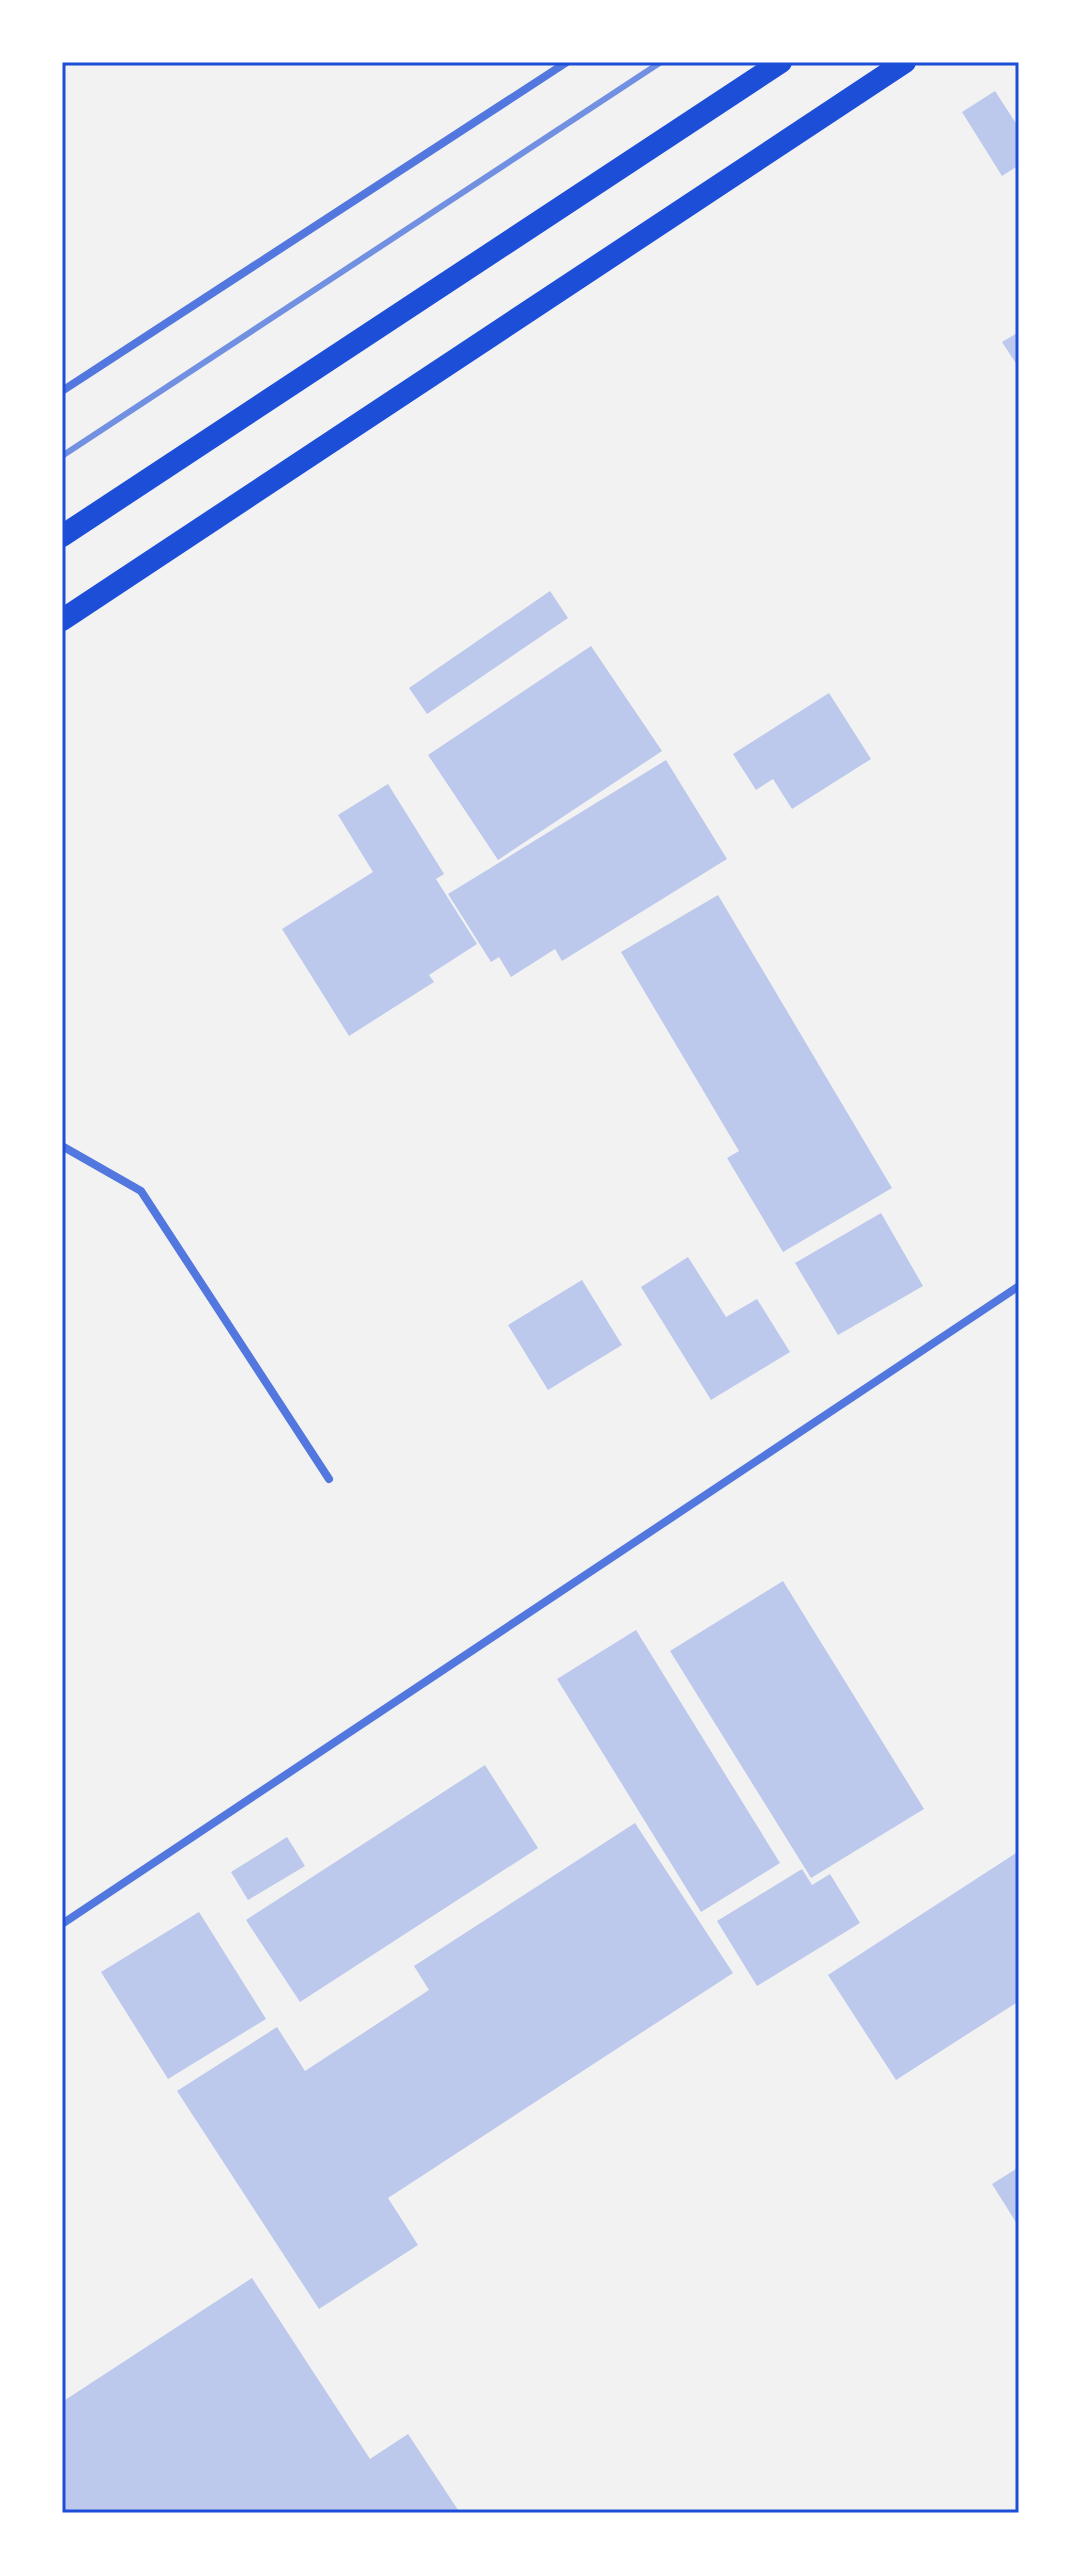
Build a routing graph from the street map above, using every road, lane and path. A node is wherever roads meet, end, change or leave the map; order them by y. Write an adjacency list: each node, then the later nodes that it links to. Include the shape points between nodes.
1 (567, 62): 4 (street)
2 (781, 62): 5 (highway)
3 (905, 62): 6 (highway)
4 (62, 391)
5 (62, 536)
6 (62, 620)
7 (62, 1146): 9 (street, via 141,1191)
8 (1019, 1286): 10 (street)
9 (329, 1479)
10 (62, 1924)

